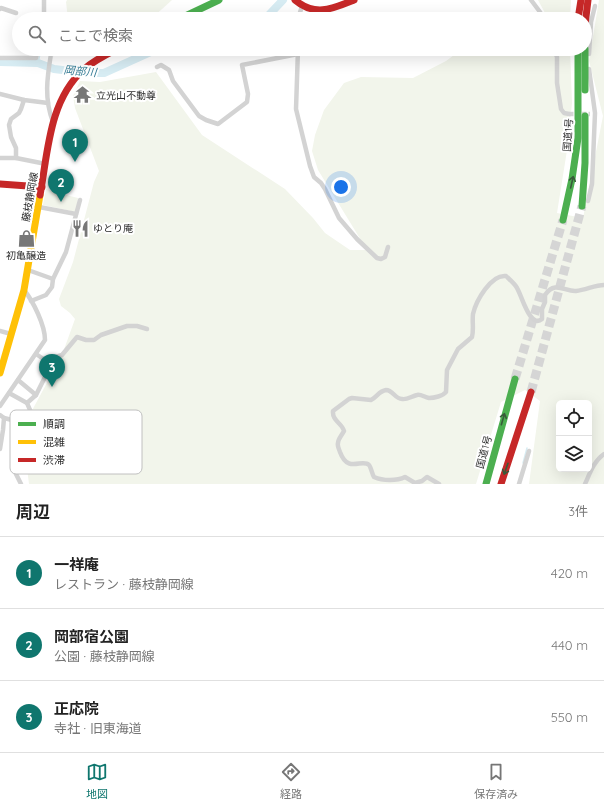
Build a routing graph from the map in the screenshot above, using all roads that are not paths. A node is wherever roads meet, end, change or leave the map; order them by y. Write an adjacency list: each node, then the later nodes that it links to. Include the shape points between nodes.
1 (44, 0): 12 (street)
2 (219, 0): 13 (main road)
3 (295, 0): 8 (main road)
4 (354, 0): 8 (main road, via 322,11)
5 (531, 0): 15 (street)
6 (581, 0): 16 (main road)
7 (588, 0): 17 (main road)
8 (302, 6): 14 (street)
9 (595, 6): 18 (street)
10 (0, 10): 11 (street, via 1,8)
11 (13, 12)
12 (44, 12)
13 (194, 12)
14 (300, 12)
15 (540, 12)
16 (579, 12)
17 (587, 12)
18 (592, 18)
19 (36, 56): 28 (street)
20 (50, 56): 32 (street, via 46,89)
21 (104, 56): 34 (main road, 藤枝静岡線, via 76,77 63,96)
22 (281, 56): 29 (street, via 242,65 248,94 247,102 218,124 199,116 173,81 169,70 161,65)
23 (298, 56): 45 (street, via 296,109 314,177 325,189 339,218 376,258 384,257)
24 (557, 56): 33 (street, via 561,109)
25 (578, 56): 44 (main road, 国道1号, one-way to 25, via 573,178 578,139)
26 (585, 56): 41 (main road, 国道1号)
27 (590, 56): 41 (street, via 592,184)
28 (0, 58)
29 (157, 66)
30 (0, 94): 31 (street)
31 (24, 100): 32 (street); 36 (street, via 19,113 11,119 9,125 16,148)
32 (48, 103): 34 (street)
33 (569, 114)
34 (53, 122): 37 (main road, 藤枝静岡線)
35 (0, 158): 36 (street)
36 (16, 158): 37 (street)
37 (46, 164): 39 (main road, 藤枝静岡線)
38 (0, 184): 39 (main road)
39 (42, 187): 42 (main road, 藤枝静岡線)
40 (80, 200): 43 (street)
41 (585, 203)
42 (39, 207): 43 (street); 46 (main road, 藤枝静岡線)
43 (76, 214): 47 (street, via 66,252)
44 (563, 220)
45 (388, 247)
46 (28, 270): 47 (street); 49 (main road, 藤枝静岡線)
47 (53, 279): 50 (street, via 49,293)
48 (604, 285): 71 (street, via 575,291 563,287 551,289 545,295 542,319 538,322 531,317 517,288 506,276 499,276 486,286 474,310 473,333 458,349 448,370 444,395 429,398 417,395 404,400 387,390 371,400 350,399 332,412 333,418 344,431 337,445 346,462 369,465 374,477 378,479 399,480 406,477 415,483 427,477)
49 (24, 290): 50 (street); 53 (main road, 藤枝静岡線)
50 (31, 301): 54 (street, via 45,333 44,343)
51 (146, 329): 55 (street, via 127,326 94,340 77,337 62,355)
52 (0, 331): 53 (street)
53 (11, 334): 56 (main road, 藤枝静岡線)
54 (36, 354): 55 (street); 58 (street)
55 (48, 362): 61 (street, via 46,375)
56 (0, 373)
57 (515, 379): 72 (main road, 国道1号, one-way to 57)
58 (18, 380): 60 (street); 61 (street)
59 (531, 392): 73 (main road, one-way to 73)
60 (9, 393): 62 (street); 63 (street)
61 (36, 396): 62 (street)
62 (28, 403): 64 (street)
63 (0, 406)
64 (30, 410)
65 (2, 416): 66 (street)
66 (0, 449)
67 (529, 451): 74 (street)
68 (604, 454): 75 (street, via 591,469)
69 (16, 474): 70 (street)
70 (21, 484)
71 (439, 484)
72 (486, 484)
73 (501, 484)
74 (518, 484)
75 (585, 484)

